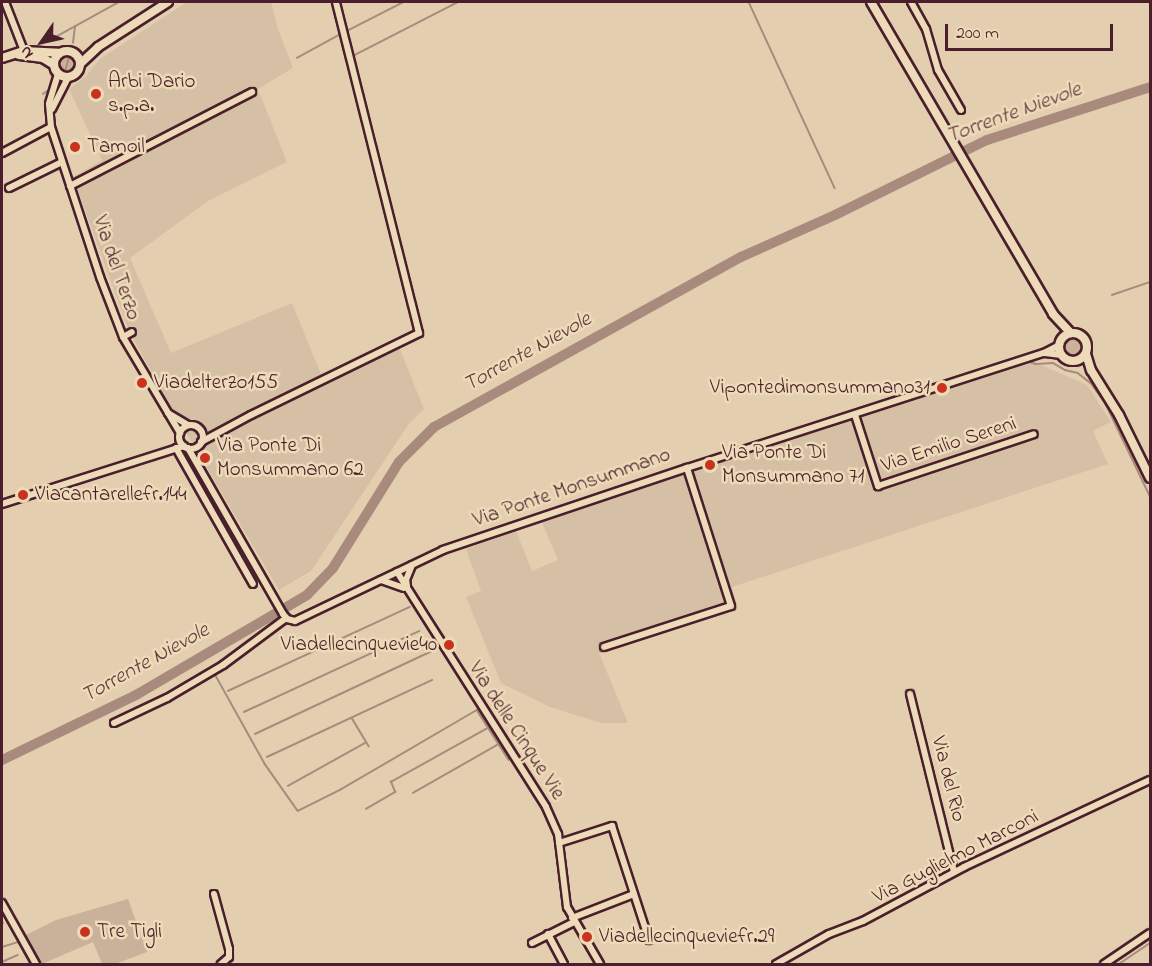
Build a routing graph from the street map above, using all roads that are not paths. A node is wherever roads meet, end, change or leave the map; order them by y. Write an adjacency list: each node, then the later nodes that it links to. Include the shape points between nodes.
1 (5, 2): 7 (street)
2 (168, 2): 6 (main road)
3 (336, 2): 37 (street, via 419,333)
4 (871, 2): 23 (main road)
5 (911, 2): 16 (street, via 926,30 938,70)
6 (98, 47): 9 (main road); 11 (main road)
7 (24, 51): 8 (main road); 10 (main road)
8 (59, 53): 9 (main road); 12 (main road)
9 (76, 54): 11 (main road)
10 (4, 57): 12 (main road, via 30,56)
11 (81, 63): 14 (main road, via 76,75)
12 (54, 65): 13 (main road)
13 (58, 74): 14 (main road); 17 (street, via 49,104)
14 (68, 78): 17 (street, via 53,104)
15 (252, 92): 21 (street)
16 (961, 110)
17 (50, 118): 18 (street, Via del Terzo)
18 (51, 127): 19 (street); 20 (street, Via del Terzo)
19 (2, 153)
20 (62, 162): 21 (street, Via del Terzo); 22 (street)
21 (70, 186): 26 (street, Via del Terzo)
22 (9, 188)
23 (1053, 314): 25 (main road); 27 (main road)
24 (132, 332): 26 (street)
25 (1071, 333): 27 (main road); 29 (main road, via 1084,338)
26 (123, 337): 33 (street, Via del Terzo)
27 (1060, 343): 28 (street, Via Ponte Monsummano); 30 (main road)
28 (1044, 353): 30 (street); 34 (street, Via Ponte Monsummano)
29 (1086, 354): 31 (main road); 32 (main road)
30 (1061, 355): 31 (main road)
31 (1077, 361): 32 (main road)
32 (1091, 370): 46 (main road)
33 (165, 412): 35 (street); 39 (street, Via del Terzo)
34 (855, 415): 38 (street, Via Emilio Sereni, via 878,486); 43 (street, Via Ponte Monsummano)
35 (188, 425): 36 (street); 39 (street)
36 (200, 429): 37 (street); 40 (street)
37 (220, 431): 40 (street)
38 (1034, 434)
39 (180, 436): 41 (street, Via del Terzo); 42 (street)
40 (199, 444): 41 (street); 44 (street)
41 (182, 447): 42 (street); 44 (street); 45 (street)
42 (166, 450): 47 (street)
43 (687, 468): 48 (street, Via Ponte Monsummano, via 443,550); 54 (street, via 731,606)
44 (200, 471): 45 (street); 53 (street)
45 (193, 477): 51 (street)
46 (1150, 478)
47 (2, 504)
48 (413, 564): 49 (street, Via Ponte Monsummano); 52 (street, via 406,580)
49 (397, 572): 50 (street, Via Ponte Monsummano); 52 (street, Via delle Cinque Vie)
50 (381, 580): 52 (street); 53 (street, Via Ponte Monsummano, via 306,618 295,621)
51 (253, 584)
52 (407, 590): 58 (street, Via delle Cinque Vie, via 537,791 553,821)
53 (285, 616): 56 (street, via 223,665)
54 (604, 647)
55 (909, 694): 59 (street, Via del Rio)
56 (114, 723)
57 (1150, 780): 59 (street, Via Guglielmo Marconi)
58 (559, 843): 61 (street, via 612,826); 63 (street, Via delle Cinque Vie, via 565,897)
59 (954, 872): 72 (street, Via Guglielmo Marconi)
60 (214, 894): 69 (street, via 229,949 229,957)
61 (634, 894): 63 (street); 66 (street)
62 (2, 903): 68 (street)
63 (573, 920): 65 (street); 71 (street, Via delle Cinque Vie)
64 (1150, 933): 73 (street)
65 (548, 934): 67 (street); 70 (street)
66 (649, 940)
67 (532, 943)
68 (36, 964)
69 (221, 964)
70 (564, 964)
71 (600, 964)
72 (776, 964)
73 (1104, 964)

